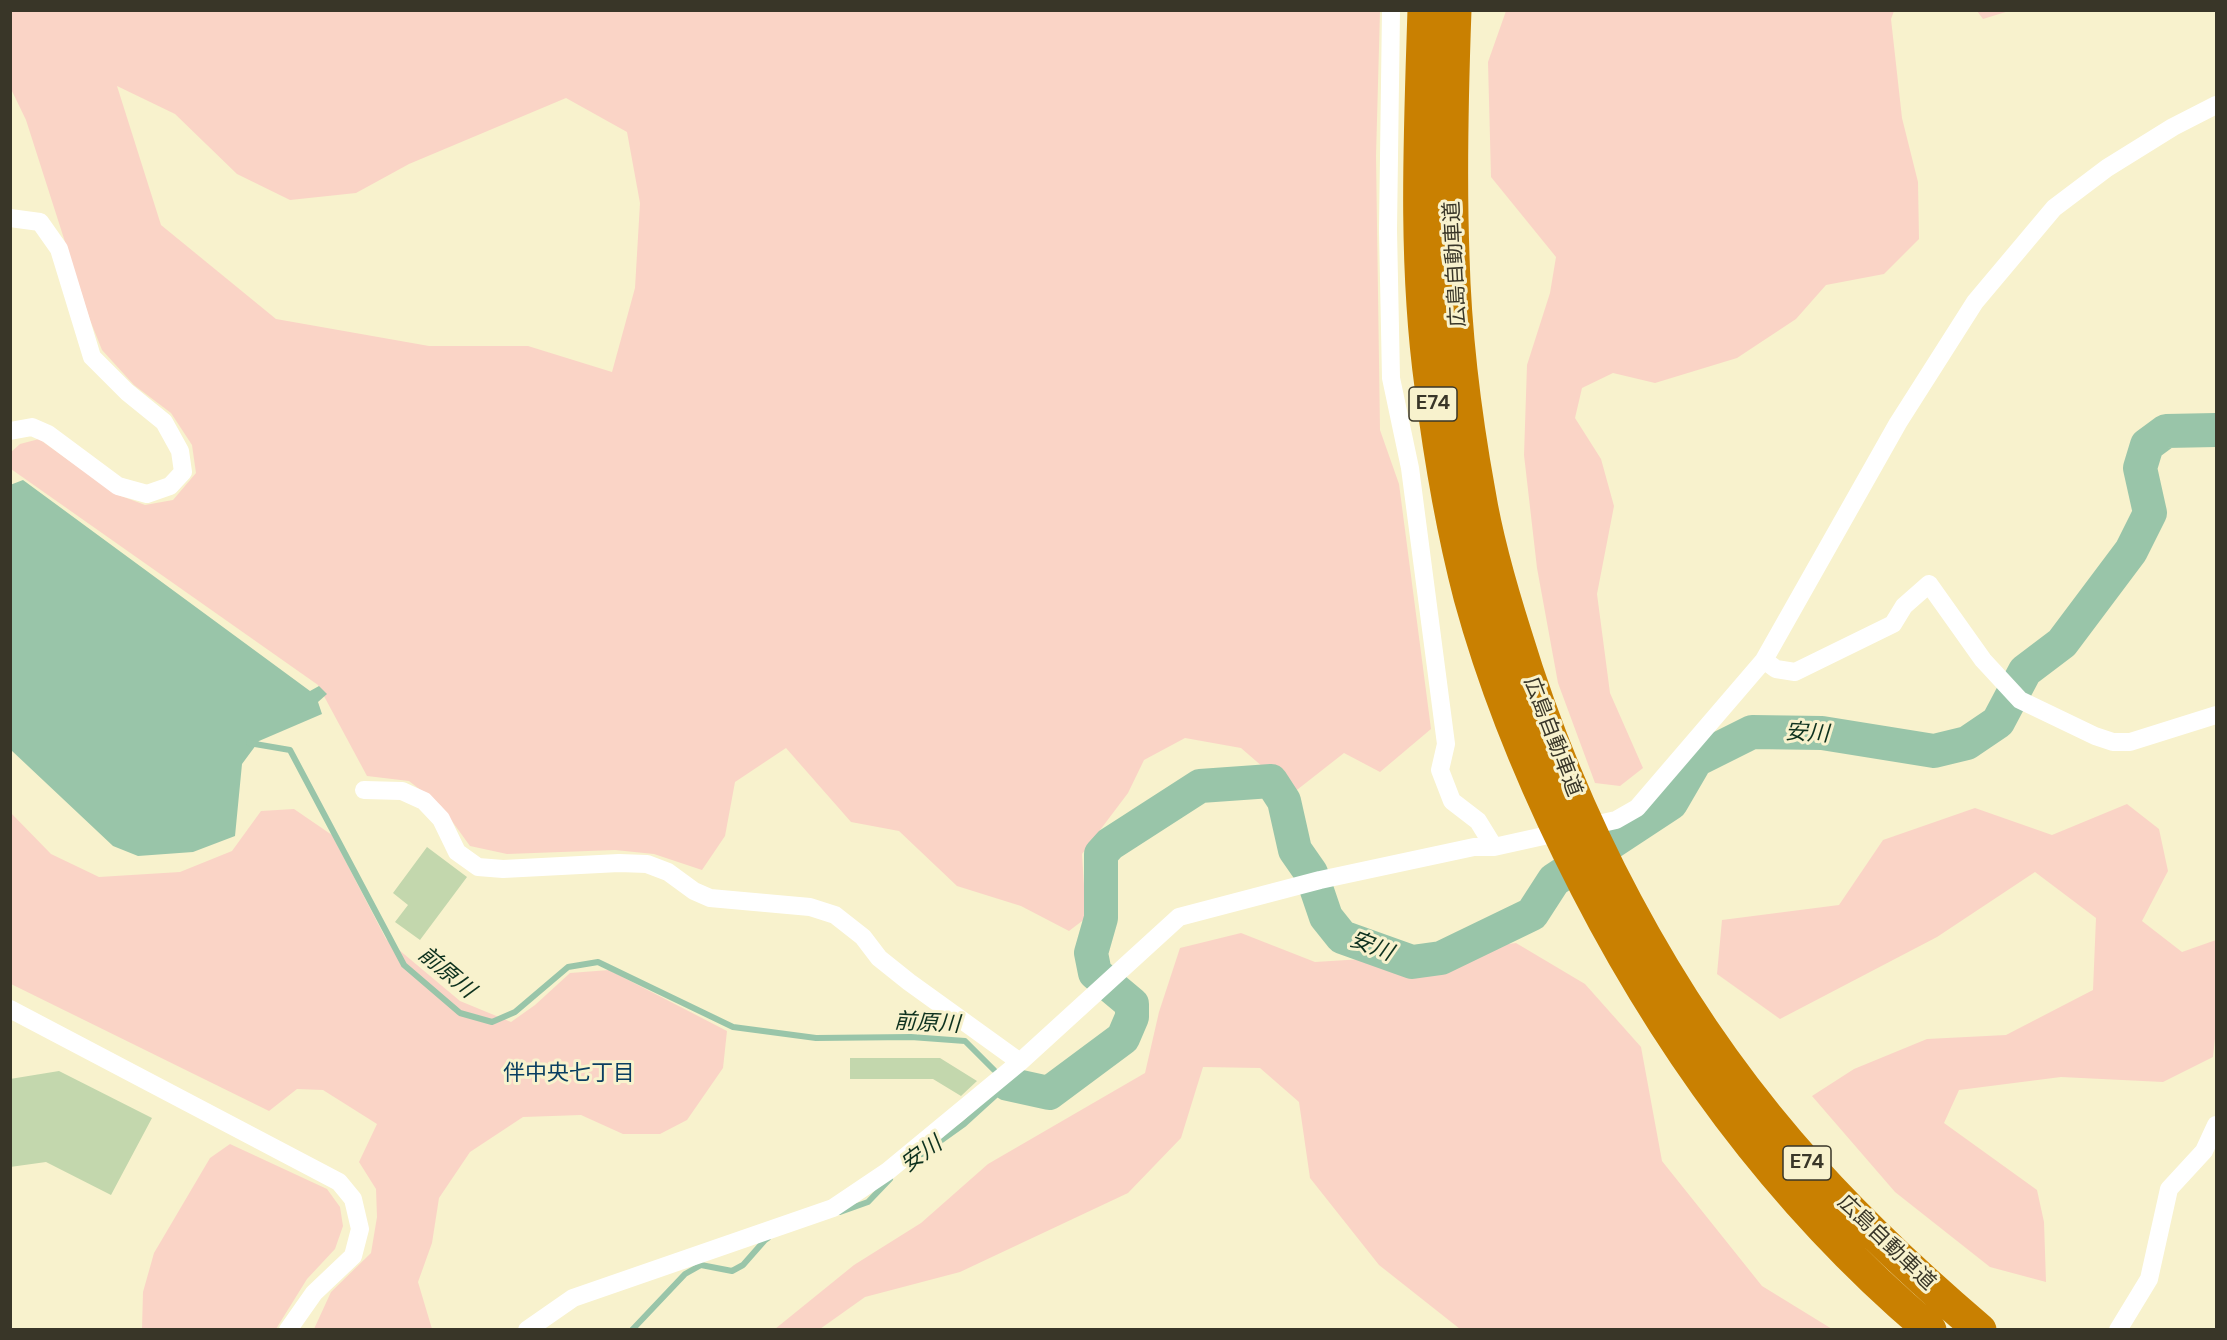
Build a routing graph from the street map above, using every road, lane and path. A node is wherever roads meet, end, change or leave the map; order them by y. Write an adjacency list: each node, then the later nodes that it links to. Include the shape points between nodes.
1 (1391, 10): 11 (street, via 1391,378 1410,468 1446,744 1440,770 1452,801 1478,821)
2 (1424, 10): 9 (highway, 広島自動車道 / E74, via 1421,260 1430,383 1448,500 1470,596 1500,692)
3 (1455, 10): 9 (highway, 広島自動車道 / E74, via 1451,131 1453,259 1463,378 1479,494 1504,599 1530,683)
4 (2217, 105): 7 (street, via 2107,168 2054,208 1975,302 1898,423)
5 (10, 218): 6 (street, via 40,222 59,249 92,357 164,422 180,451 183,472 170,486 147,494 118,486 48,434 32,427)
6 (10, 431)
7 (1764, 660): 8 (street, via 1776,669 1795,672 1893,624 1904,606 1929,584 1983,660 2014,695 2095,736 2130,742); 11 (street, via 1637,808 1616,820)
8 (2217, 715)
9 (1551, 781): 12 (highway, 広島自動車道 / E74, via 1612,875)
10 (364, 790): 14 (street, via 402,791 424,801 441,819 457,852 478,867 647,864 710,898 810,907 835,915 909,982)
11 (1494, 847): 14 (street, via 1474,847 1314,882 1179,917)
12 (1652, 976): 19 (highway, 広島自動車道 / E74, via 1697,1074 1762,1161 1834,1240); 20 (highway, 広島自動車道 / E74, via 1723,1057 1788,1142 1856,1216)
13 (10, 1009): 17 (street, via 339,1182 353,1199 360,1229 353,1256 314,1293)
14 (1020, 1062): 16 (street, via 888,1171 833,1208 573,1298)
15 (2217, 1125): 21 (street, via 2204,1151 2169,1190 2149,1279)
16 (549, 1323): 18 (street)
17 (288, 1329)
18 (527, 1329)
19 (1930, 1329)
20 (1980, 1329)
21 (2118, 1329)

